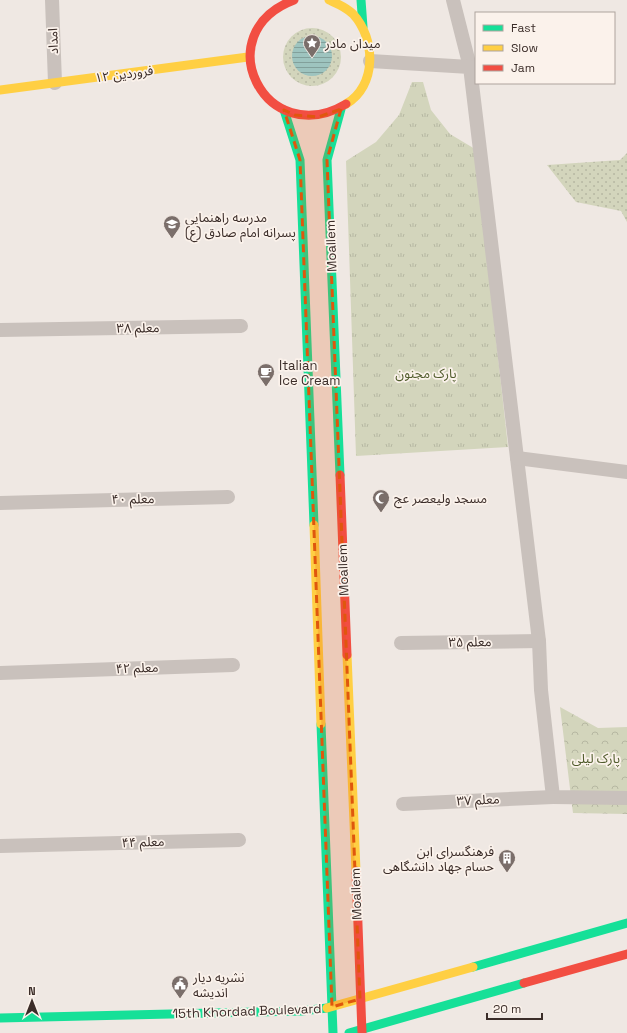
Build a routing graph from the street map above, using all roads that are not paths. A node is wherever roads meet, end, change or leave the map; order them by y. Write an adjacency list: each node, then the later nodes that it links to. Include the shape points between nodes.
1 (52, 0): 10 (street, امداد)
2 (294, 0): 7 (main road, via 280,5 262,20)
3 (329, 0): 6 (main road, via 347,9)
4 (361, 0): 6 (main road)
5 (453, 0): 9 (street)
6 (363, 27): 8 (main road, via 370,49)
7 (248, 57): 10 (main road, ۱۲ فروردین); 13 (main road, via 258,87 273,105)
8 (370, 61): 9 (street); 12 (main road, via 369,72 358,93)
9 (470, 67): 16 (street)
10 (55, 83): 11 (main road, ۱۲ فروردین)
11 (0, 90)
12 (341, 109): 13 (main road, via 318,116 295,115); 31 (main road, Moallem, via 328,160)
13 (284, 110): 32 (main road, via 300,160)
14 (241, 326): 15 (street, معلم ۳۸)
15 (0, 330)
16 (517, 458): 17 (street); 20 (street)
17 (627, 472)
18 (228, 497): 19 (street, معلم ۴۰)
19 (0, 503)
20 (539, 642): 21 (street, معلم ۳۵); 24 (street, via 541,690)
21 (401, 643)
22 (233, 665): 23 (street, معلم ۴۲)
23 (0, 673)
24 (553, 797): 25 (street, معلم ۳۷); 26 (street, معلم ۳۷)
25 (627, 798)
26 (403, 804)
27 (239, 840): 28 (street, معلم ۴۴)
28 (0, 846)
29 (627, 923): 31 (main road, 15th Khordad Boulevard)
30 (627, 954): 34 (main road)
31 (360, 999): 32 (main road, 15th Khordad Boulevard); 34 (main road, Moallem)
32 (332, 1007): 33 (main road, 15th Khordad Boulevard, via 302,1011); 35 (main road)
33 (0, 1018)
34 (361, 1032): 36 (main road)
35 (333, 1033)
36 (349, 1033)

